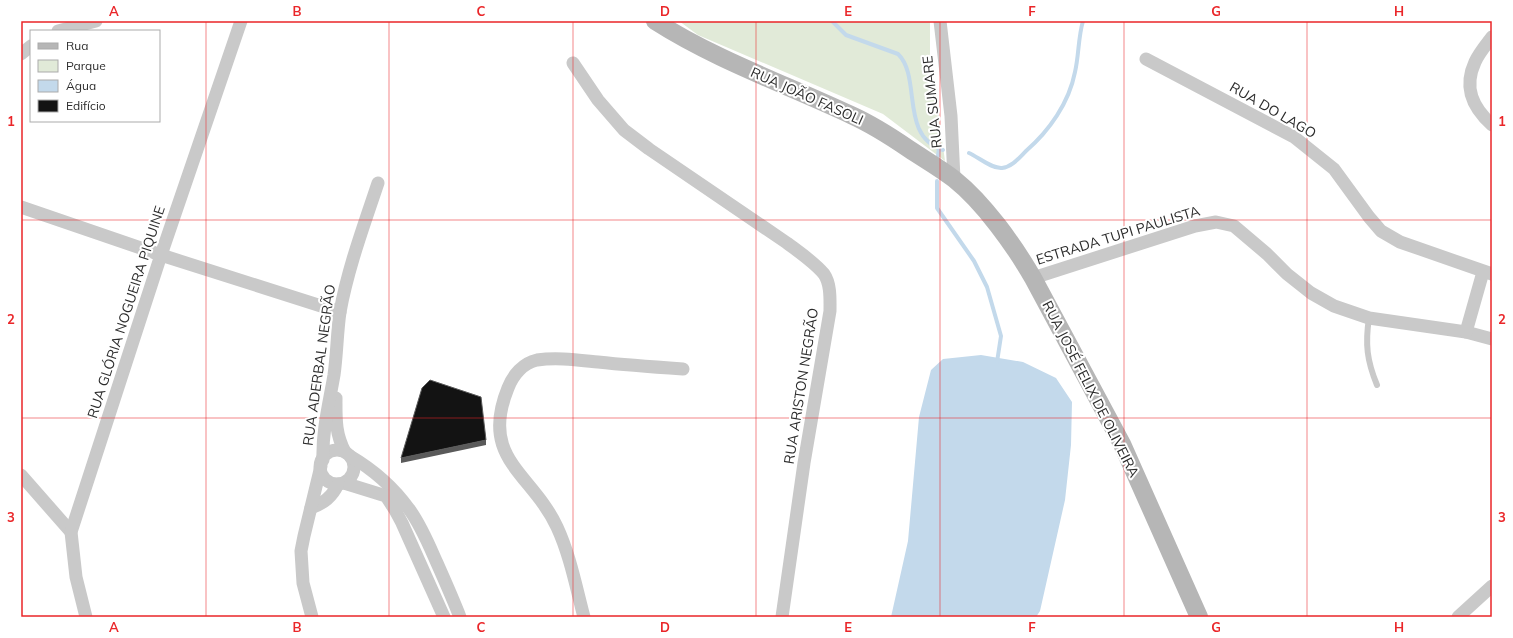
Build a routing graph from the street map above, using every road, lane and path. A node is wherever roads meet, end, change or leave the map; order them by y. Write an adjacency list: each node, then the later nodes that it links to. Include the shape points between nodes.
1 (96, 21): 5 (street)
2 (241, 21): 15 (street, RUA GLÓRIA NOGUEIRA PIQUINE)
3 (655, 21): 12 (main road, RUA JOÃO FASOLI, via 713,54 853,115)
4 (940, 21): 12 (street, RUA SUMARE, via 951,116)
5 (62, 30)
6 (1492, 37): 11 (street, via 1474,62 1469,81 1471,99)
7 (30, 47): 8 (street)
8 (21, 54)
9 (1146, 59): 16 (street, RUA DO LAGO, via 1294,137 1334,169 1381,231 1400,242)
10 (573, 63): 39 (street, RUA ARISTON NEGRÃO, via 598,100 624,130 787,243 824,275 830,293 830,311 804,463)
11 (1492, 125)
12 (954, 179): 17 (main road, RUA JOSÉ FELIX DE OLIVEIRA, via 992,219 1021,257)
13 (378, 183): 18 (street, RUA ADERBAL NEGRÃO, via 361,233)
14 (21, 207): 15 (street)
15 (161, 255): 18 (street); 30 (street, RUA GLÓRIA NOGUEIRA PIQUINE)
16 (1488, 273): 20 (street)
17 (1033, 278): 19 (street, ESTRADA TUPI PAULISTA, via 1195,226 1216,222 1234,226 1311,294 1334,306); 40 (main road, RUA JOSÉ FELIX DE OLIVEIRA, via 1122,444)
18 (340, 312): 23 (street, RUA ADERBAL NEGRÃO)
19 (1369, 318): 20 (street, ESTRADA TUPI PAULISTA); 24 (lane, via 1367,352)
20 (1466, 332): 21 (street, ESTRADA TUPI PAULISTA)
21 (1492, 339)
22 (683, 370): 38 (street, via 559,359 536,361 519,369 510,380 499,422 501,440 509,462 545,505 557,527)
23 (334, 374): 25 (street, via 336,429); 26 (street, RUA ADERBAL NEGRÃO, via 322,445)
24 (1377, 385)
25 (347, 454): 26 (street, via 332,452 326,455); 28 (street, via 353,460 354,471 352,476); 31 (street, via 384,481 409,508)
26 (322, 463): 28 (street, via 321,471 325,479 333,484); 29 (street, RUA ADERBAL NEGRÃO)
27 (21, 475): 30 (street)
28 (341, 484): 29 (street, via 329,499); 32 (street, via 386,496)
29 (311, 508): 35 (street, RUA ADERBAL NEGRÃO, via 301,551 301,565)
30 (71, 532): 34 (street, RUA GLÓRIA NOGUEIRA PIQUINE, via 76,577)
31 (433, 554): 32 (street); 37 (street)
32 (420, 562): 36 (street)
33 (1492, 586): 41 (street)
34 (86, 617)
35 (312, 617)
36 (444, 617)
37 (460, 617)
38 (584, 617)
39 (782, 617)
40 (1199, 617)
41 (1458, 617)

